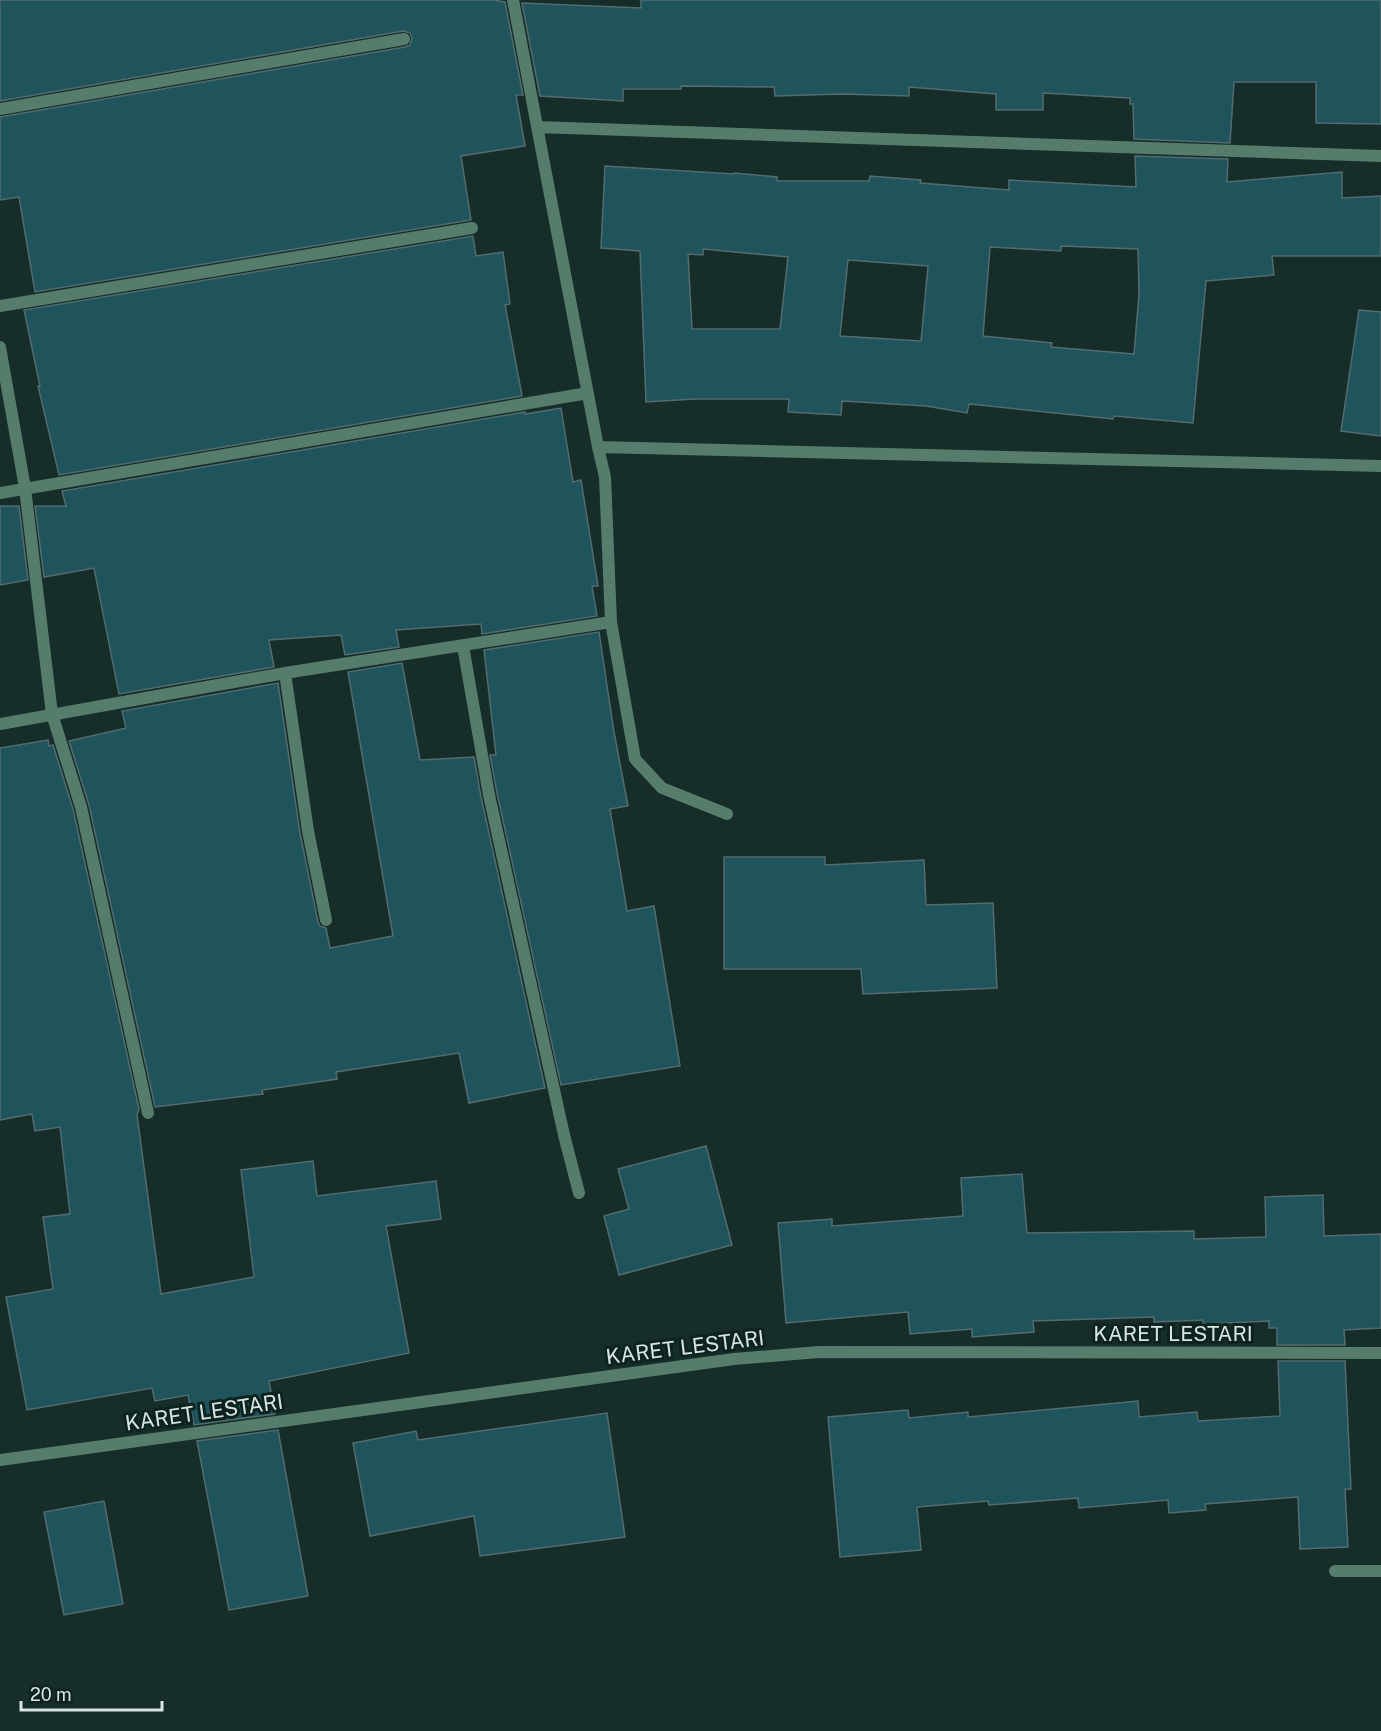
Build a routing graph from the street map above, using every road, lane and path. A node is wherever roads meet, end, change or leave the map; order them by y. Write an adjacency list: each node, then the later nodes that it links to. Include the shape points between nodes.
1 (513, 0): 4 (street)
2 (404, 39): 3 (street)
3 (0, 109)
4 (537, 127): 5 (street); 9 (street)
5 (1381, 156)
6 (472, 228): 7 (street)
7 (0, 306)
8 (0, 347): 12 (street)
9 (588, 393): 10 (street); 12 (street)
10 (597, 447): 11 (street); 14 (street, via 605,477)
11 (1381, 466)
12 (25, 488): 13 (street); 17 (street)
13 (0, 493)
14 (611, 622): 15 (street); 19 (street, via 635,759 662,788)
15 (463, 646): 16 (street); 22 (street, via 489,795)
16 (285, 673): 17 (street); 20 (street, via 308,831)
17 (52, 714): 18 (street); 21 (street, via 81,807)
18 (0, 724)
19 (727, 814)
20 (326, 920)
21 (148, 1113)
22 (579, 1193)
23 (1381, 1353): 24 (street, KARET LESTARI, via 808,1353 734,1359)
24 (0, 1460)
25 (1335, 1571): 26 (street)
26 (1381, 1571)

